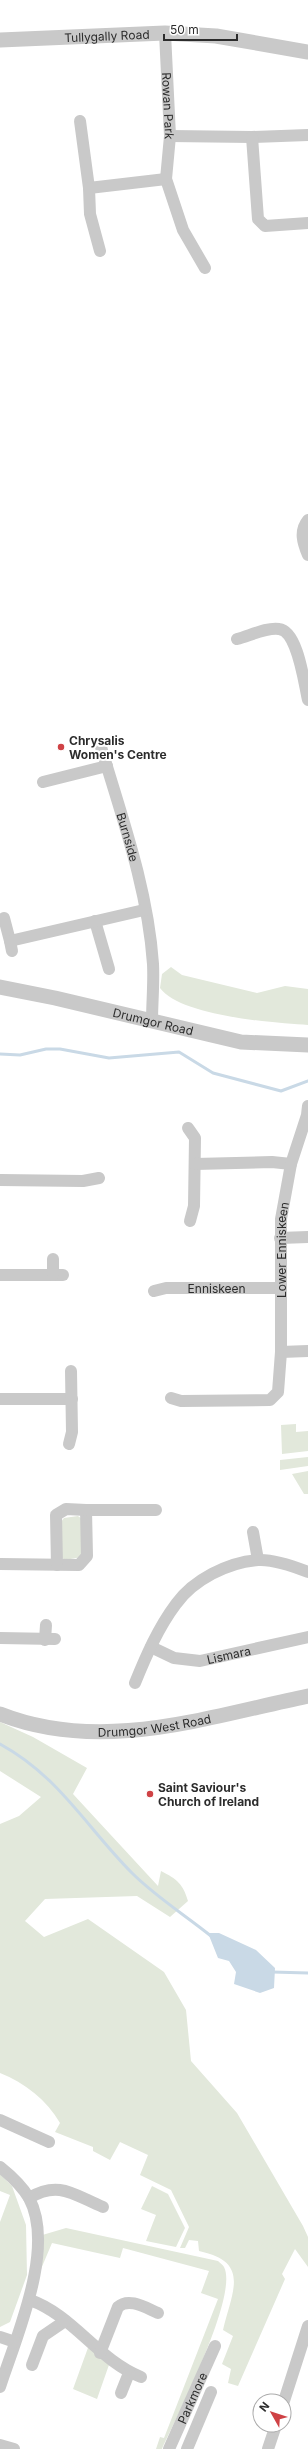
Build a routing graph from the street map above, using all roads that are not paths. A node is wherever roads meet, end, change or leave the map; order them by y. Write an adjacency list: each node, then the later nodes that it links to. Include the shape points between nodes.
1 (165, 33): 2 (street, Tullygally Road); 3 (street, Tullygally Road, via 216,36); 6 (street, Rowan Park)
2 (0, 40)
3 (308, 52)
4 (80, 122): 9 (street)
5 (308, 135): 7 (street)
6 (170, 136): 7 (street); 8 (street, Rowan Park)
7 (252, 137): 10 (street, via 258,219 265,226)
8 (166, 179): 9 (street); 12 (street, Rowan Park, via 183,230)
9 (88, 188): 11 (street, via 90,214)
10 (308, 223)
11 (100, 251)
12 (205, 268)
13 (308, 520): 14 (street, via 302,534)
14 (308, 555)
15 (237, 639): 16 (street, via 277,628 287,632 295,643)
16 (308, 700)
17 (101, 747): 18 (street, Burnside)
18 (107, 766): 19 (street); 20 (street, Burnside, via 132,852)
19 (43, 782)
20 (144, 910): 22 (street); 25 (street, Burnside, via 153,965)
21 (4, 918): 22 (street, via 11,946)
22 (95, 921): 23 (street)
23 (109, 969)
24 (0, 987): 25 (street, Drumgor Road)
25 (152, 1022): 26 (street, Drumgor Road, via 241,1042)
26 (308, 1045)
27 (308, 1112): 30 (street, Lower Enniskeen)
28 (188, 1128): 29 (street, via 195,1138)
29 (195, 1164): 30 (street); 33 (street, via 194,1206)
30 (291, 1164): 34 (street, Lower Enniskeen)
31 (98, 1178): 32 (street, via 84,1181)
32 (0, 1180)
33 (190, 1221)
34 (280, 1238): 35 (street); 38 (street, Lower Enniskeen)
35 (308, 1238)
36 (53, 1259): 37 (street, via 58,1275)
37 (0, 1275)
38 (280, 1288): 39 (street, Enniskeen, via 166,1288); 41 (street, Lower Enniskeen)
39 (154, 1291)
40 (308, 1351): 41 (street)
41 (281, 1352): 43 (street, Lower Enniskeen, via 277,1402 181,1401)
42 (71, 1371): 45 (street)
43 (171, 1398)
44 (0, 1399): 45 (street)
45 (72, 1399): 46 (street, via 72,1432)
46 (69, 1444)
47 (86, 1510): 48 (street); 52 (street, via 87,1556 79,1565); 52 (street, via 66,1509 56,1515)
48 (156, 1510)
49 (253, 1532): 50 (street)
50 (258, 1560): 53 (street, via 277,1562); 57 (street, via 240,1563 213,1573 191,1588 177,1603)
51 (0, 1564): 52 (street)
52 (57, 1565)
53 (308, 1572)
54 (46, 1625): 56 (street, via 50,1639)
55 (308, 1637): 57 (street, Lismara, via 200,1661 174,1658)
56 (0, 1638)
57 (151, 1647): 58 (street)
58 (134, 1683)
59 (308, 1696): 60 (street, Drumgor West Road, via 159,1728 124,1732 101,1733 52,1728)
60 (0, 1714)
61 (0, 2120): 62 (street)
62 (48, 2142)
63 (0, 2167): 64 (street)
64 (29, 2198): 65 (street, via 46,2190 61,2189); 66 (street, via 36,2222 38,2243)
65 (103, 2207)
66 (30, 2300): 68 (street, via 46,2306); 71 (street)
67 (158, 2313): 74 (street, via 133,2303 121,2304)
68 (65, 2321): 74 (street); 75 (street, via 44,2336)
69 (308, 2326): 73 (street)
70 (0, 2337): 71 (street)
71 (15, 2342): 78 (street)
72 (215, 2346): 85 (street, Parkmore)
73 (305, 2348): 81 (street)
74 (100, 2353): 76 (street)
75 (32, 2365)
76 (129, 2373): 77 (street); 80 (street)
77 (141, 2377)
78 (0, 2387)
79 (211, 2392): 86 (street)
80 (121, 2393)
81 (287, 2393)
82 (273, 2433): 87 (street)
83 (0, 2445): 84 (street)
84 (14, 2449)
85 (169, 2449)
86 (187, 2449)
87 (268, 2449)

